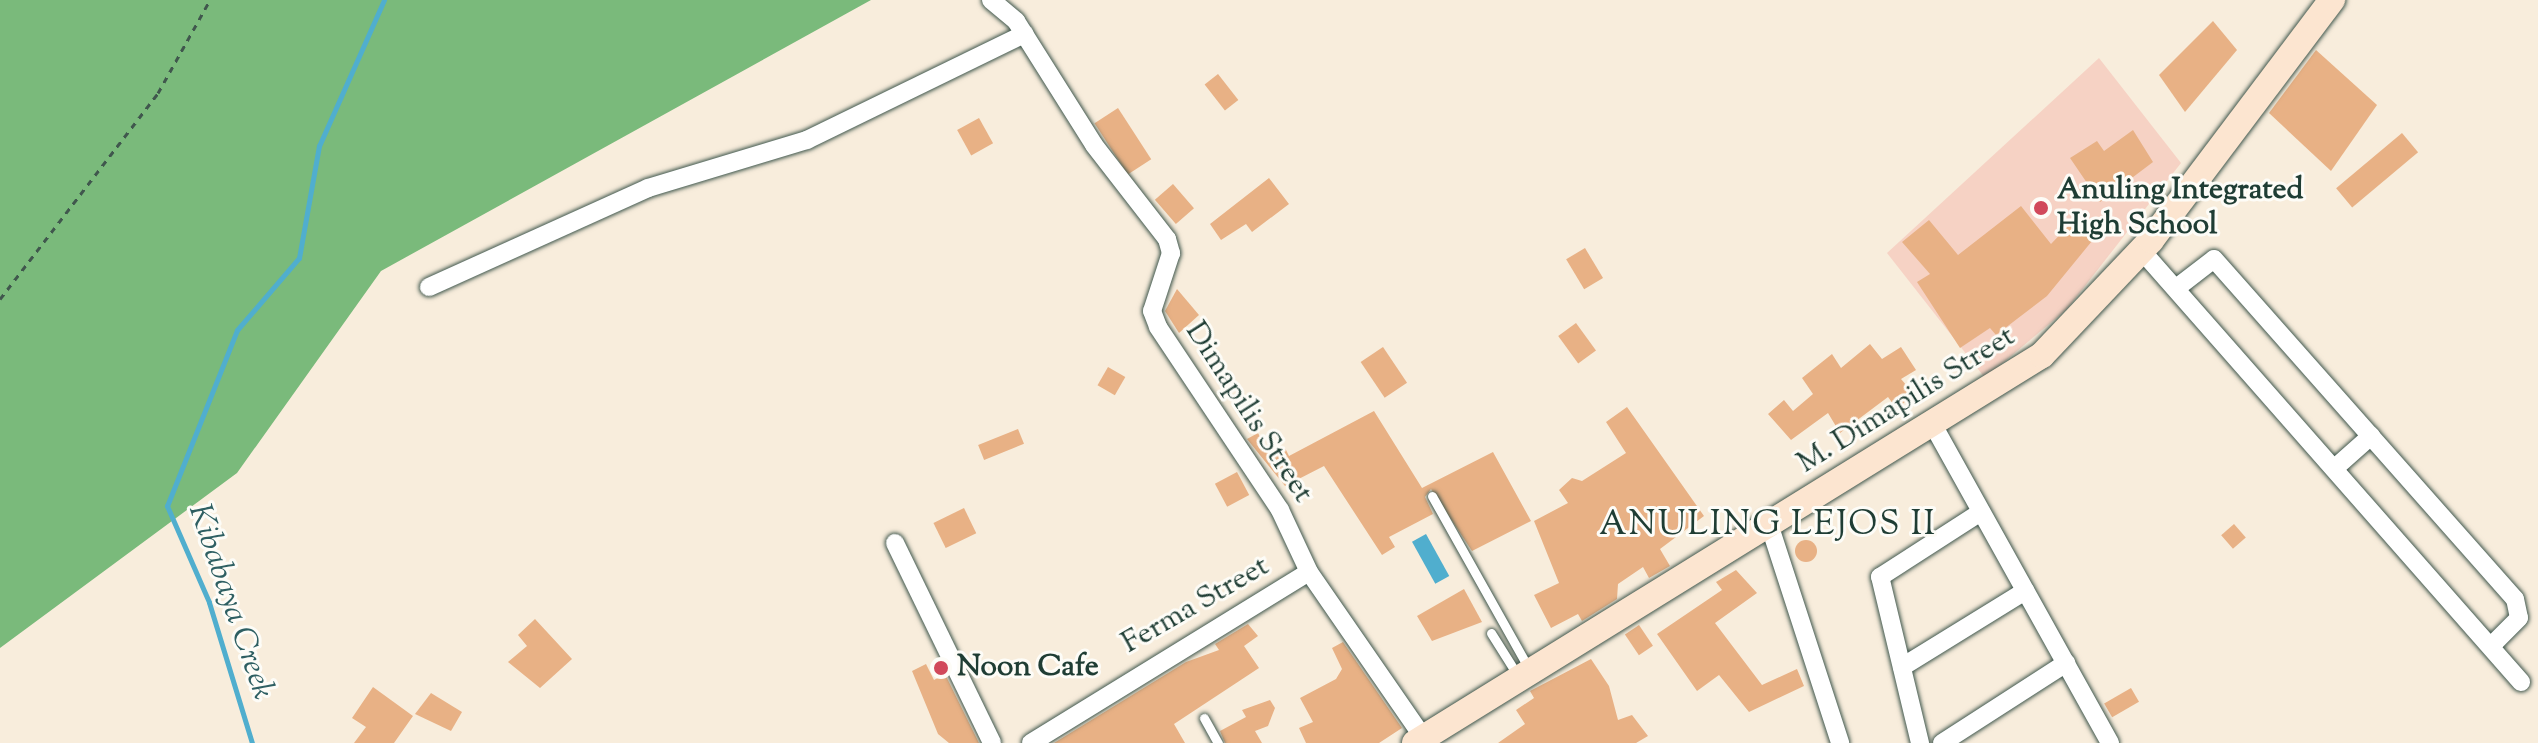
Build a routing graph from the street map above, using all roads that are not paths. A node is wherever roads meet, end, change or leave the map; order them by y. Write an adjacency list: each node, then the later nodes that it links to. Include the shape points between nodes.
1 (991, 0): 3 (street, Dimapilis Street)
2 (2332, 0): 4 (main road, M. Dimapilis Street)
3 (1024, 34): 6 (street, via 807,140 648,188); 14 (street, Dimapilis Street, via 1094,145 1167,239 1171,253 1152,311 1158,327 1280,510)
4 (2142, 251): 5 (street); 7 (main road, M. Dimapilis Street, via 2042,355)
5 (2179, 286): 8 (street, via 2214,259); 9 (street)
6 (429, 287)
7 (1932, 423): 11 (street); 12 (main road, M. Dimapilis Street)
8 (2371, 436): 9 (street); 17 (street, via 2515,599 2519,618)
9 (2336, 467): 17 (street)
10 (1432, 496): 20 (lane)
11 (1981, 512): 15 (street); 19 (street, via 1880,577)
12 (1770, 527): 20 (main road, M. Dimapilis Street); 28 (street)
13 (895, 543): 25 (street)
14 (1309, 572): 23 (street, Dimapilis Street); 26 (street, Ferma Street)
15 (2025, 591): 18 (street); 19 (street)
16 (1491, 633): 20 (lane)
17 (2491, 646): 21 (street)
18 (2066, 663): 24 (street); 30 (street)
19 (1902, 667): 29 (street)
20 (1525, 675): 23 (main road, M. Dimapilis Street)
21 (2521, 682)
22 (1204, 718): 27 (lane)
23 (1422, 741)
24 (2106, 742)
25 (992, 743)
26 (1031, 743)
27 (1218, 743)
28 (1840, 743)
29 (1920, 743)
30 (1942, 743)

